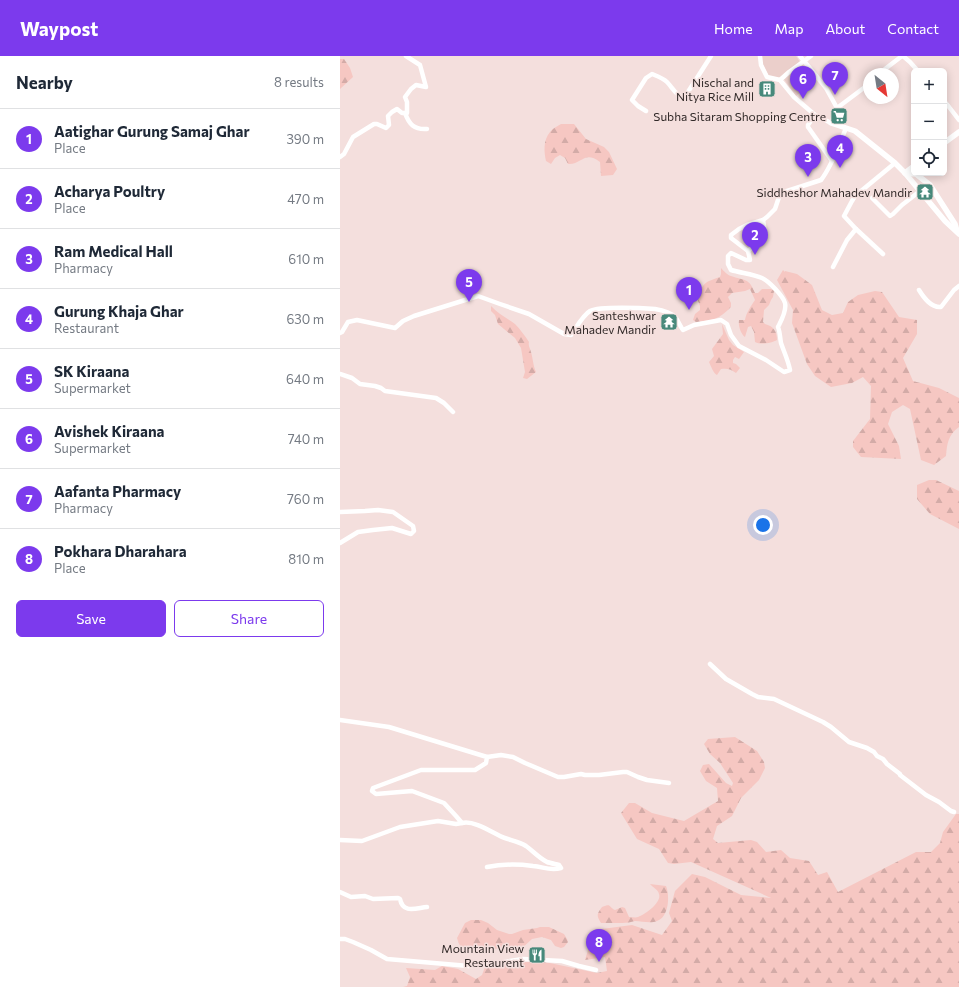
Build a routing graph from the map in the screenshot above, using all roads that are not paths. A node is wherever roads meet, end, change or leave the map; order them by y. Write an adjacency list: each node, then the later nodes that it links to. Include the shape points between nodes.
1 (406, 56): 15 (street, via 420,65 426,87 416,85 410,88 405,97)
2 (711, 56): 14 (street, via 683,97 661,78 652,74 646,78 632,100)
3 (760, 56): 10 (street, via 767,77)
4 (800, 56): 7 (street)
5 (811, 56): 7 (street)
6 (903, 56): 8 (street); 9 (street)
7 (803, 62): 10 (street); 13 (street, via 826,88)
8 (886, 68)
9 (915, 68)
10 (780, 80): 16 (street, via 794,97)
11 (863, 88): 13 (street)
12 (946, 104): 17 (street)
13 (837, 108): 18 (street)
14 (646, 111)
15 (405, 113): 20 (street, via 414,127 419,130); 23 (street, via 397,109 388,116 389,124 386,128 374,124 353,137)
16 (815, 115): 18 (street); 24 (street, via 807,126)
17 (959, 120)
18 (831, 123): 19 (main road)
19 (846, 128): 24 (street); 25 (main road, via 855,131)
20 (427, 129)
21 (959, 132): 22 (main road)
22 (947, 141)
23 (340, 158)
24 (832, 161): 30 (street, via 821,180 784,192 779,197 775,209)
25 (896, 163): 27 (main road); 31 (street, via 855,196 844,216)
26 (911, 169): 27 (main road)
27 (906, 173): 28 (main road); 32 (main road, via 916,174 930,185 955,224)
28 (920, 191): 29 (street, via 890,216); 32 (main road)
29 (872, 198)
30 (763, 220): 33 (street, via 765,232 761,240); 33 (street, via 739,229 731,235 731,238)
31 (856, 229): 34 (street); 35 (street, via 847,240)
32 (958, 234)
33 (748, 251): 38 (street, via 750,260 731,253 728,256 728,264 731,270 768,282 786,304 778,327 790,370 784,372 739,346 727,324 721,320 694,325 683,330 675,317 656,309 613,308 590,311 570,335 529,314 478,296 414,316 395,328 357,320 348,322)
34 (883, 254)
35 (833, 267)
36 (959, 286): 37 (street, via 941,307 936,308 929,304)
37 (919, 290)
38 (340, 333)
39 (340, 374): 40 (street, via 360,384 375,386 385,391 436,398)
40 (453, 412)
41 (340, 512): 42 (street, via 393,512 413,526 414,531 411,534 392,528 358,532)
42 (341, 542)
43 (710, 664): 47 (street, via 726,679 758,697 774,699 815,718 849,742 874,752 929,797)
44 (340, 720): 45 (street, via 390,728)
45 (488, 757): 46 (street, via 513,757 564,777 627,772 647,780); 48 (street, via 486,763 475,770 421,770 372,791 376,794 412,791 444,803)
46 (669, 783)
47 (954, 812)
48 (462, 823): 49 (street, via 438,821 400,827 362,841); 50 (street, via 489,829 526,846 547,862 561,868 553,870 520,864)
49 (340, 840)
50 (487, 867)
51 (340, 892): 52 (street, via 352,897 398,898 407,909)
52 (427, 907)
53 (340, 939): 54 (street, via 353,942 387,959 468,966 523,959 562,961)
54 (596, 970)

